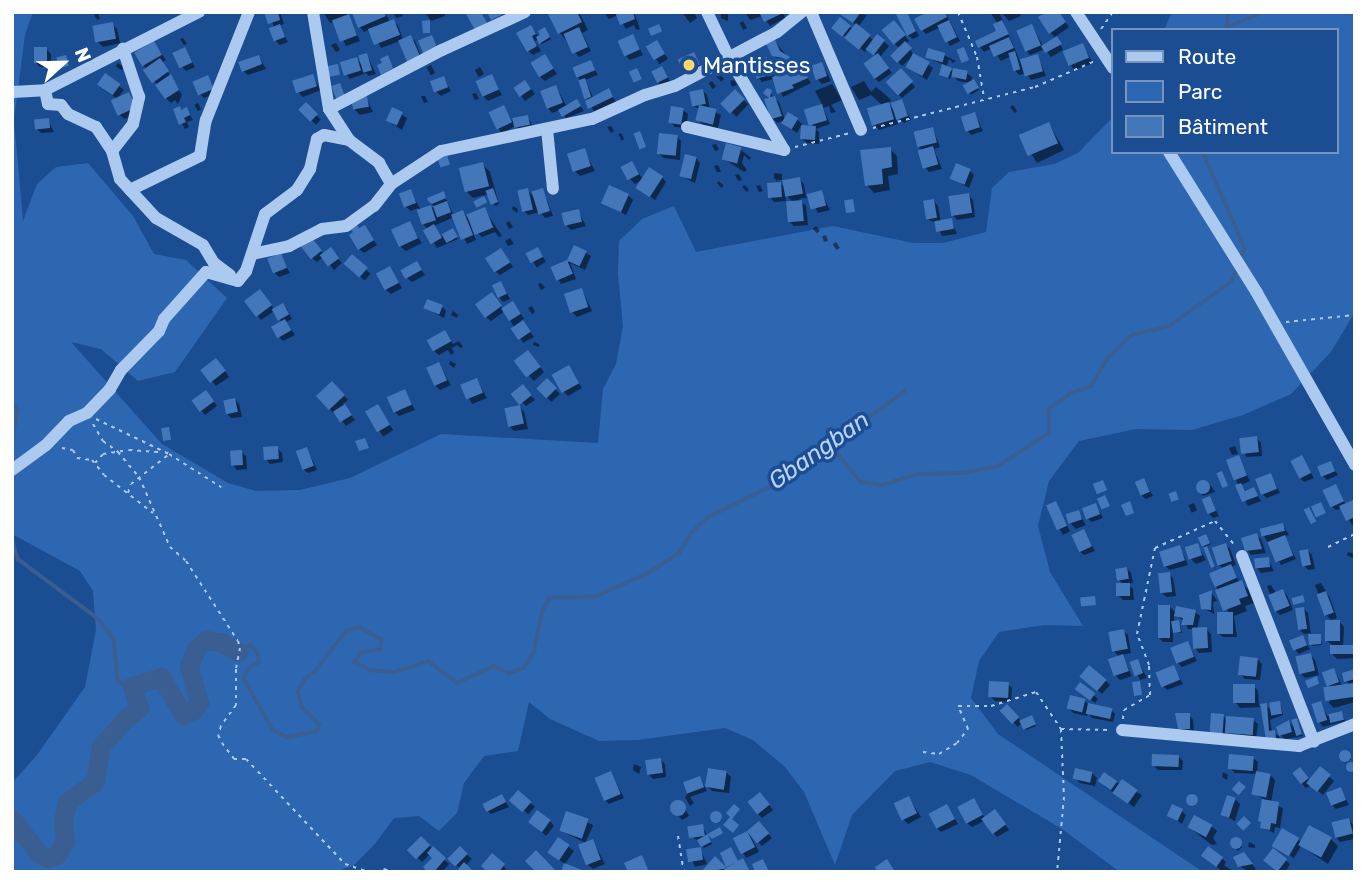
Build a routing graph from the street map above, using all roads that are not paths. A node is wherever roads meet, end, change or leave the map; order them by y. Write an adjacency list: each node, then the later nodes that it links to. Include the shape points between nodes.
1 (199, 12): 9 (street)
2 (249, 12): 23 (street, via 206,120 200,156)
3 (313, 12): 14 (street)
4 (525, 12): 14 (street)
5 (707, 12): 10 (street)
6 (802, 12): 10 (street, via 777,32)
7 (811, 12): 17 (street)
8 (1076, 12): 11 (street)
9 (123, 49): 12 (street); 19 (street, via 139,97 133,124)
10 (729, 58): 15 (street, via 784,150); 16 (street, via 675,86 592,119)
11 (1112, 66)
12 (46, 90): 13 (street); 19 (street, via 48,104 61,105 68,114 96,127)
13 (12, 92)
14 (329, 109): 18 (street)
15 (687, 127)
16 (547, 129): 21 (street, via 441,151); 22 (street)
17 (861, 130)
18 (349, 140): 21 (street, via 379,163); 24 (street, via 324,135 317,139 310,169 297,190 268,209)
19 (113, 151): 23 (street, via 120,179)
20 (1170, 154): 26 (street, via 1257,293)
21 (391, 184): 24 (street, via 374,206 346,226 322,229 289,246)
22 (553, 189)
23 (130, 190): 25 (street, via 156,218 204,246 214,264)
24 (252, 254): 25 (street)
25 (238, 281): 27 (street, via 206,272 121,370 110,389)
26 (1355, 465)
27 (12, 470)
28 (1242, 556): 31 (street)
29 (1355, 724): 31 (street)
30 (1122, 730): 31 (street, via 1298,746)
31 (1314, 742)

